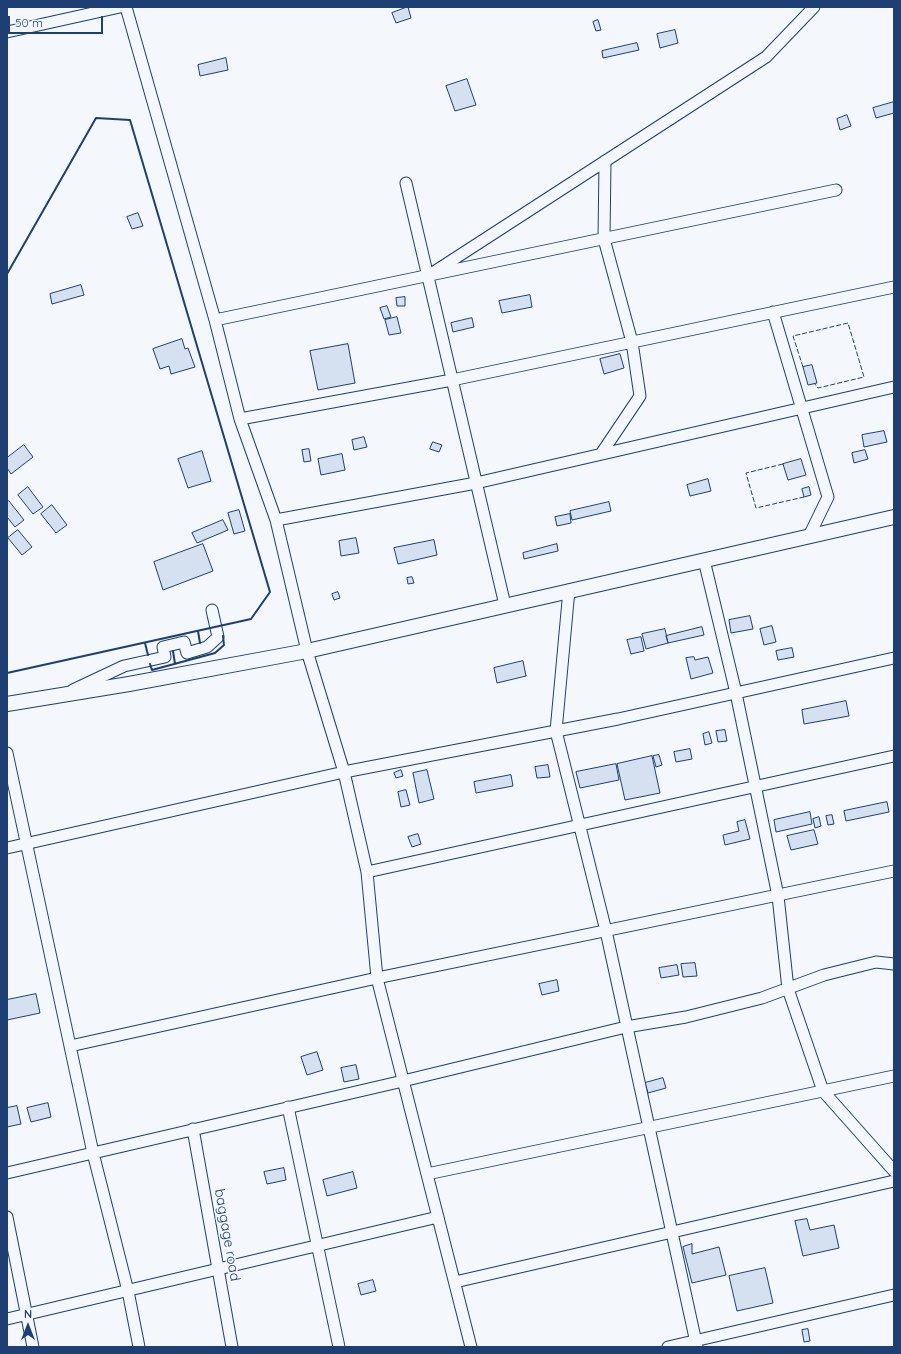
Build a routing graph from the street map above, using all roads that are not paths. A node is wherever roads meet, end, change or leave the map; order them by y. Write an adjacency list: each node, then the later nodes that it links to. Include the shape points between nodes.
1 (120, 7): 4 (street)
2 (126, 7): 12 (street)
3 (814, 7): 5 (street, via 766,57)
4 (7, 32)
5 (605, 161): 8 (street); 9 (street)
6 (406, 183): 9 (street)
7 (836, 190): 8 (street)
8 (604, 239): 9 (street); 13 (street)
9 (428, 276): 12 (street); 14 (street)
10 (894, 287): 11 (street)
11 (773, 312): 13 (street); 16 (street)
12 (215, 320): 17 (street)
13 (632, 342): 14 (street); 18 (street, via 640,396)
14 (452, 380): 17 (street); 19 (street)
15 (894, 386): 16 (street)
16 (802, 408): 18 (street); 22 (street, via 828,497)
17 (240, 419): 21 (street)
18 (601, 454): 19 (street)
19 (476, 483): 21 (street); 25 (street)
20 (894, 517): 22 (street)
21 (276, 520): 27 (street)
22 (809, 536): 23 (street)
23 (704, 560): 24 (street); 29 (street)
24 (569, 590): 25 (street); 32 (street)
25 (505, 605): 27 (street)
26 (212, 610): 30 (street, via 218,637 207,647 187,652 184,642 163,647 165,657 124,666)
27 (307, 652): 30 (street); 35 (street)
28 (894, 658): 29 (street)
29 (736, 693): 32 (street); 36 (street)
30 (64, 694): 31 (street)
31 (7, 704)
32 (556, 731): 35 (street); 37 (street)
33 (7, 753): 38 (street)
34 (894, 756): 36 (street)
35 (344, 772): 38 (street); 41 (street)
36 (756, 787): 37 (street); 42 (street)
37 (580, 825): 41 (street); 43 (street)
38 (26, 844): 39 (street); 48 (street)
39 (7, 848)
40 (894, 871): 42 (street)
41 (367, 872): 45 (street)
42 (778, 896): 43 (street); 46 (street)
43 (606, 931): 45 (street); 47 (street)
44 (894, 964): 46 (street, via 876,962 824,975)
45 (377, 978): 48 (street); 50 (street)
46 (788, 989): 47 (street, via 686,1017); 51 (street)
47 (626, 1027): 50 (street); 53 (street)
48 (70, 1046): 55 (street)
49 (894, 1076): 51 (street)
50 (403, 1081): 52 (street); 58 (street)
51 (823, 1091): 53 (street); 56 (street)
52 (288, 1107): 54 (street); 63 (street)
53 (649, 1128): 58 (street); 62 (street)
54 (193, 1129): 55 (street); 64 (street, baggage road)
55 (93, 1153): 57 (street); 66 (street)
56 (894, 1171)
57 (7, 1173)
58 (427, 1174): 61 (street)
59 (894, 1182): 62 (street)
60 (7, 1217): 68 (street)
61 (438, 1217): 63 (street); 65 (street)
62 (672, 1232): 65 (street); 70 (street)
63 (319, 1246): 64 (street); 74 (street)
64 (218, 1270): 66 (street); 73 (street, baggage road)
65 (455, 1282): 75 (street)
66 (128, 1291): 68 (street); 72 (street)
67 (894, 1295): 70 (street)
68 (26, 1315): 69 (street); 71 (street)
69 (7, 1319)
70 (696, 1343): 76 (street)
71 (33, 1347)
72 (139, 1347)
73 (232, 1347)
74 (340, 1347)
75 (471, 1347)
76 (668, 1347)

